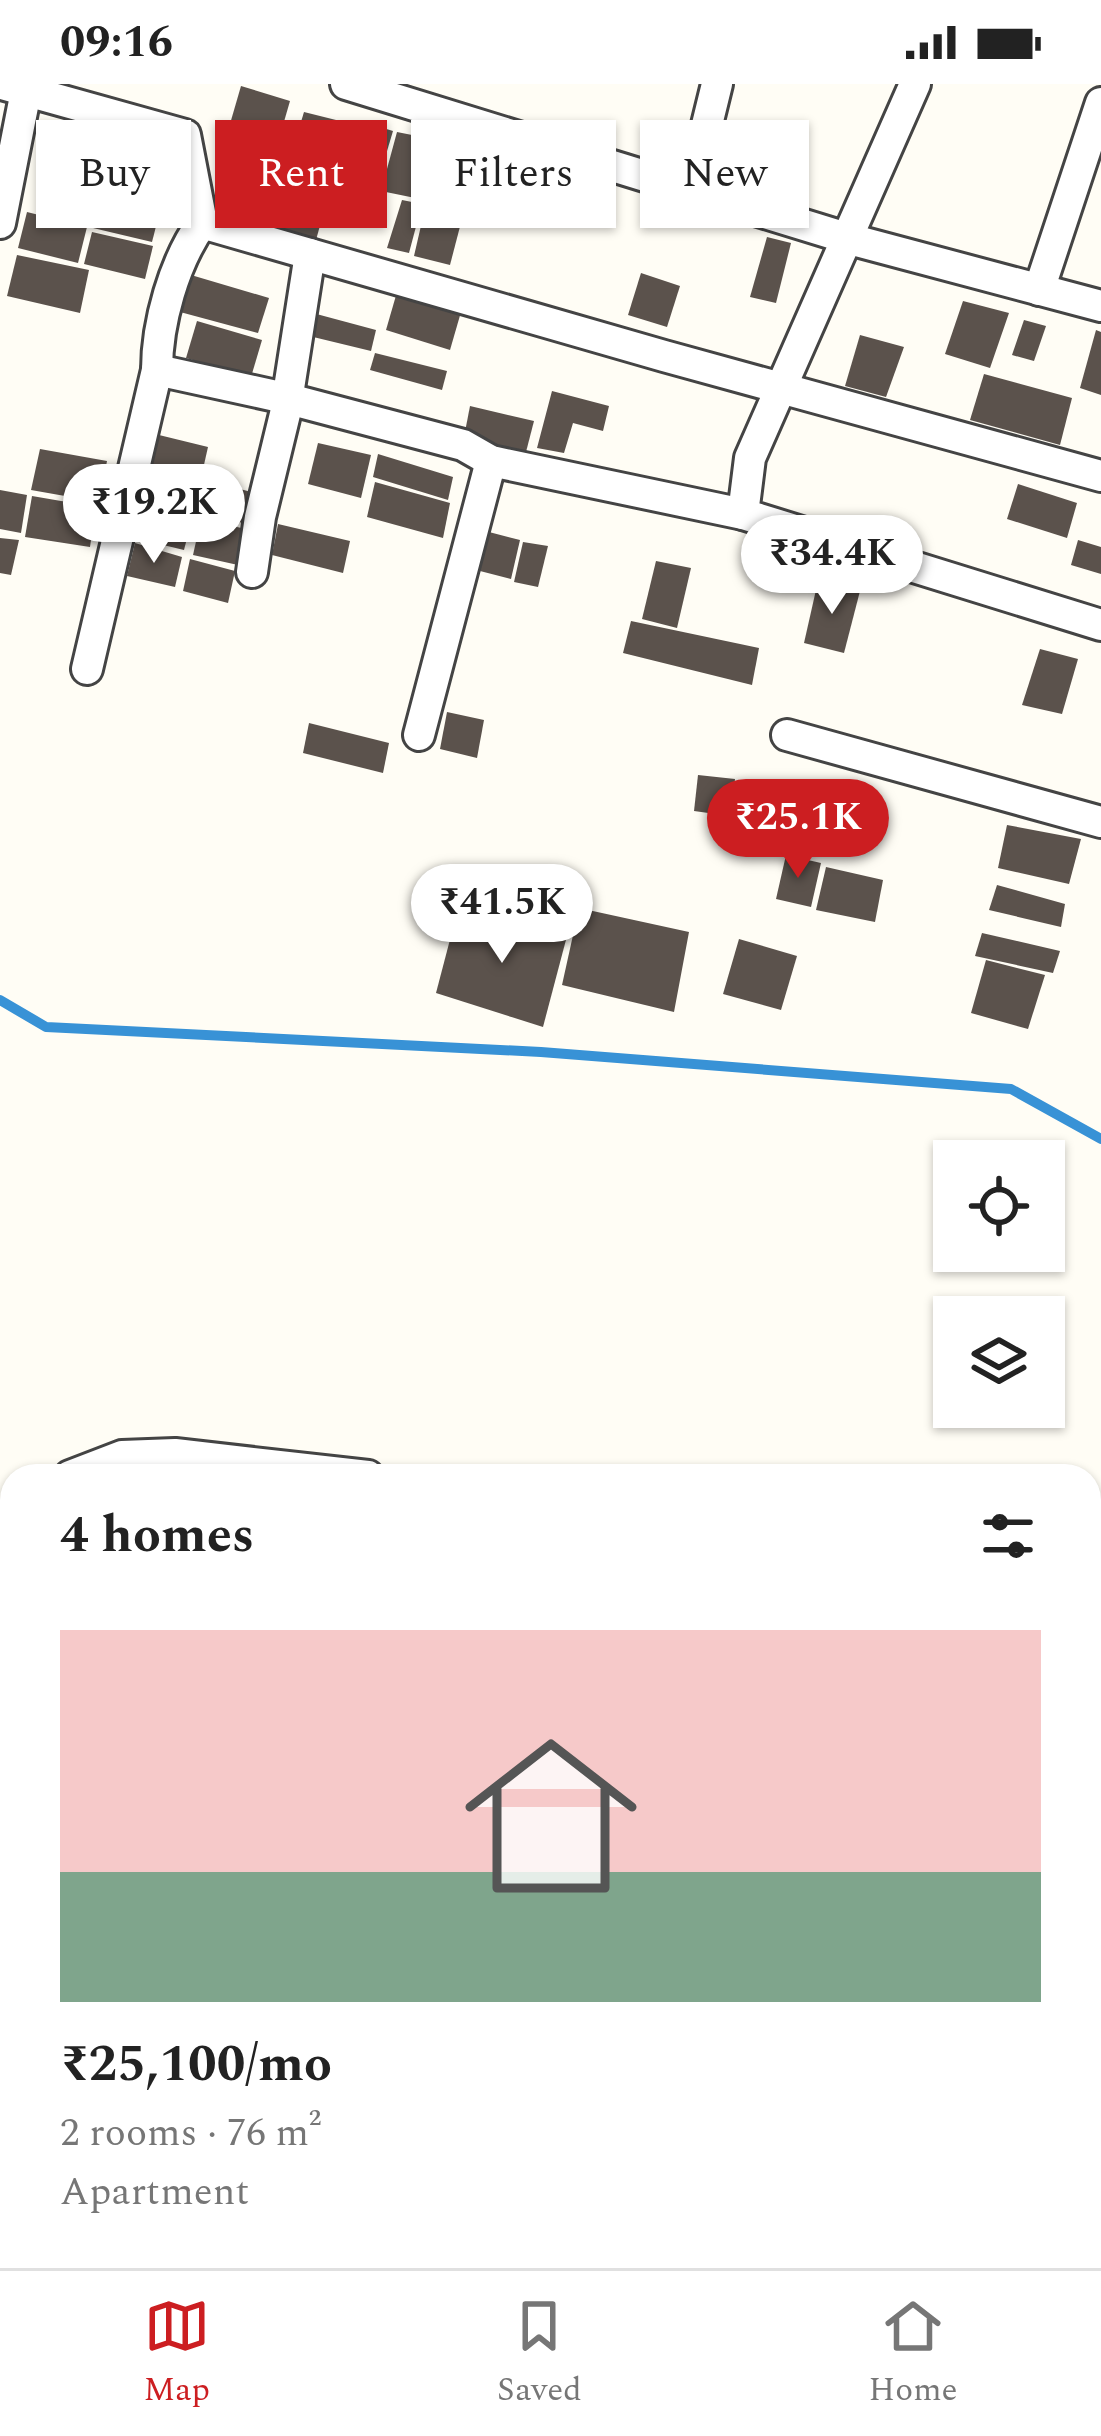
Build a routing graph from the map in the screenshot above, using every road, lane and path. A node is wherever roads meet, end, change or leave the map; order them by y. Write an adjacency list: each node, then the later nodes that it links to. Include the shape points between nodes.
1 (346, 84): 7 (street)
2 (717, 84): 6 (street)
3 (915, 84): 11 (street)
4 (14, 87): 8 (street); 9 (street, via 185,135)
5 (1101, 104): 13 (street)
6 (708, 120)
7 (640, 174)
8 (0, 223)
9 (202, 223): 12 (street); 15 (street, via 157,340)
10 (809, 226): 11 (street)
11 (847, 237): 13 (street); 16 (street)
12 (310, 254): 16 (street); 17 (street)
13 (1039, 290): 14 (street)
14 (1101, 307)
15 (157, 370): 17 (street); 23 (street)
16 (782, 387): 19 (street); 20 (street, via 750,458)
17 (285, 398): 18 (street, via 463,445); 21 (street)
18 (491, 461): 20 (street); 24 (street)
19 (1101, 476)
20 (743, 514): 22 (street)
21 (252, 572)
22 (1101, 625)
23 (88, 669)
24 (419, 735)
25 (787, 735): 26 (street)
26 (1101, 822)
27 (101, 1464): 28 (street, via 175,1454)
28 (263, 1464)

